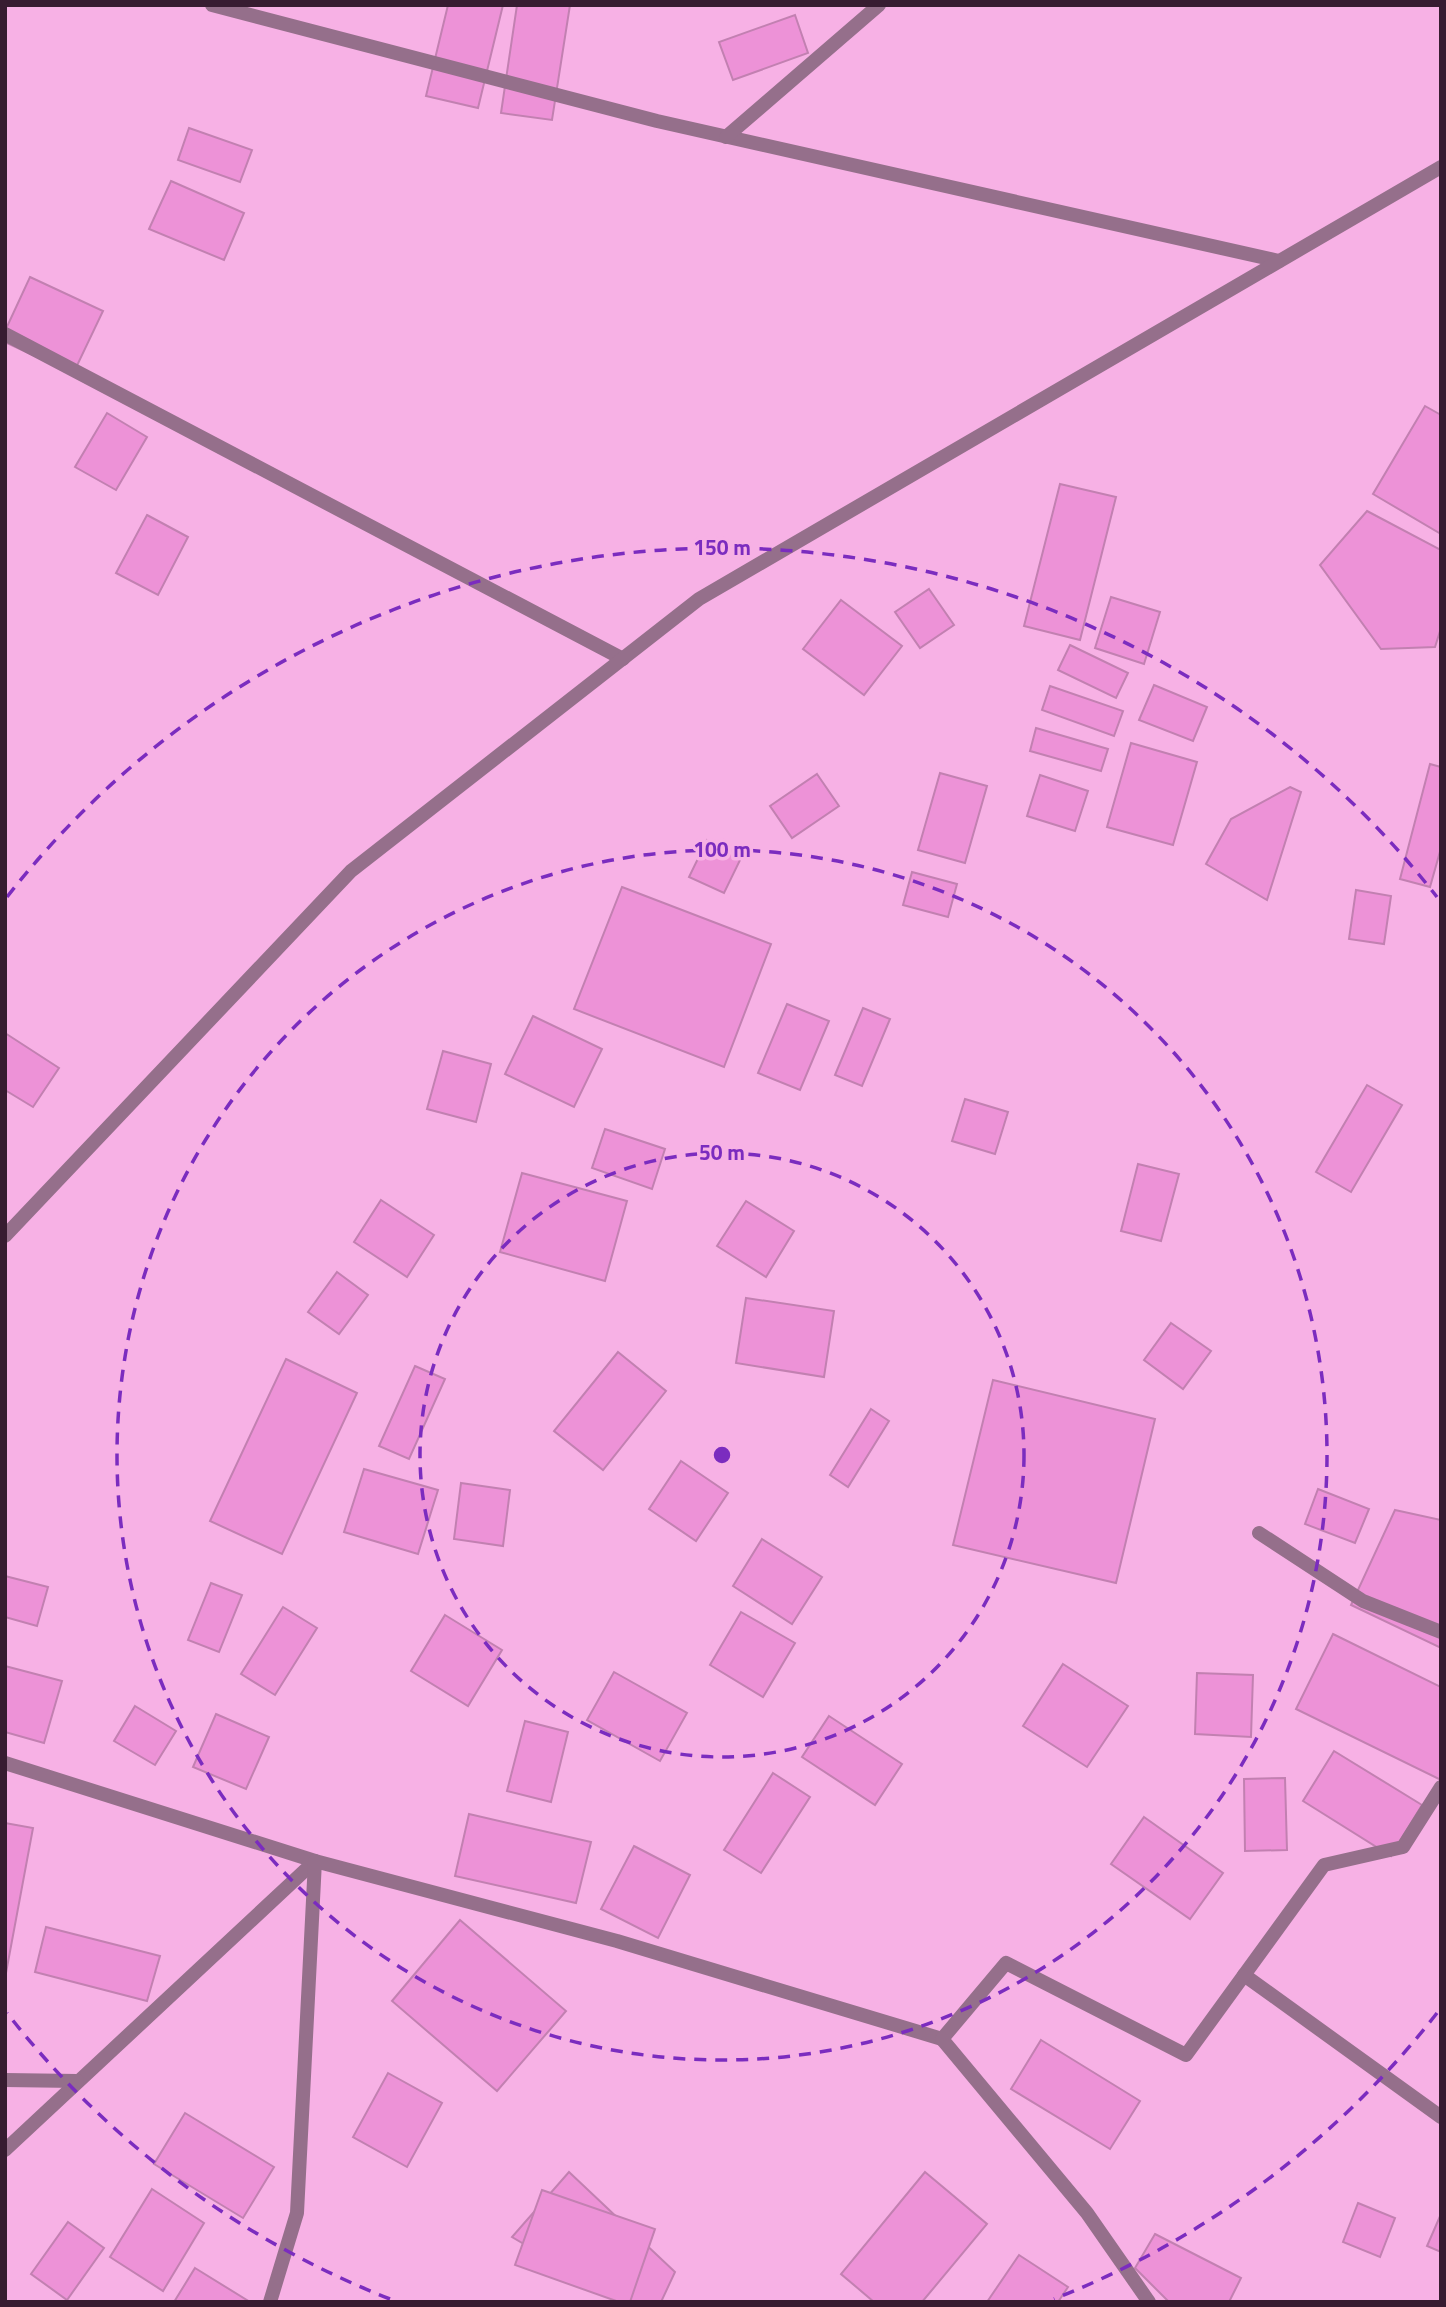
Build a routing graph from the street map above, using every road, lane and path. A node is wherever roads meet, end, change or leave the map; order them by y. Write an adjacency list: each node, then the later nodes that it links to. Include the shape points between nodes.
1 (212, 5): 3 (street)
2 (879, 5): 3 (street)
3 (726, 137): 5 (street)
4 (1441, 167): 5 (street)
5 (1279, 261): 7 (street, via 699,599)
6 (5, 334): 7 (street)
7 (624, 659): 8 (street, via 351,871)
8 (5, 1236)
9 (1259, 1534): 10 (street, via 1363,1601)
10 (1441, 1632)
11 (5, 1763): 13 (street)
12 (1441, 1787): 14 (street, via 1403,1847 1324,1865)
13 (315, 1861): 15 (street, via 617,1941); 17 (street); 20 (street, via 297,2213)
14 (1244, 1975): 15 (street, via 1186,2055 1006,1963); 18 (street)
15 (942, 2039): 21 (street, via 1087,2213)
16 (5, 2080): 17 (street)
17 (77, 2081): 19 (street)
18 (1441, 2118)
19 (5, 2150)
20 (270, 2302)
21 (1149, 2302)

